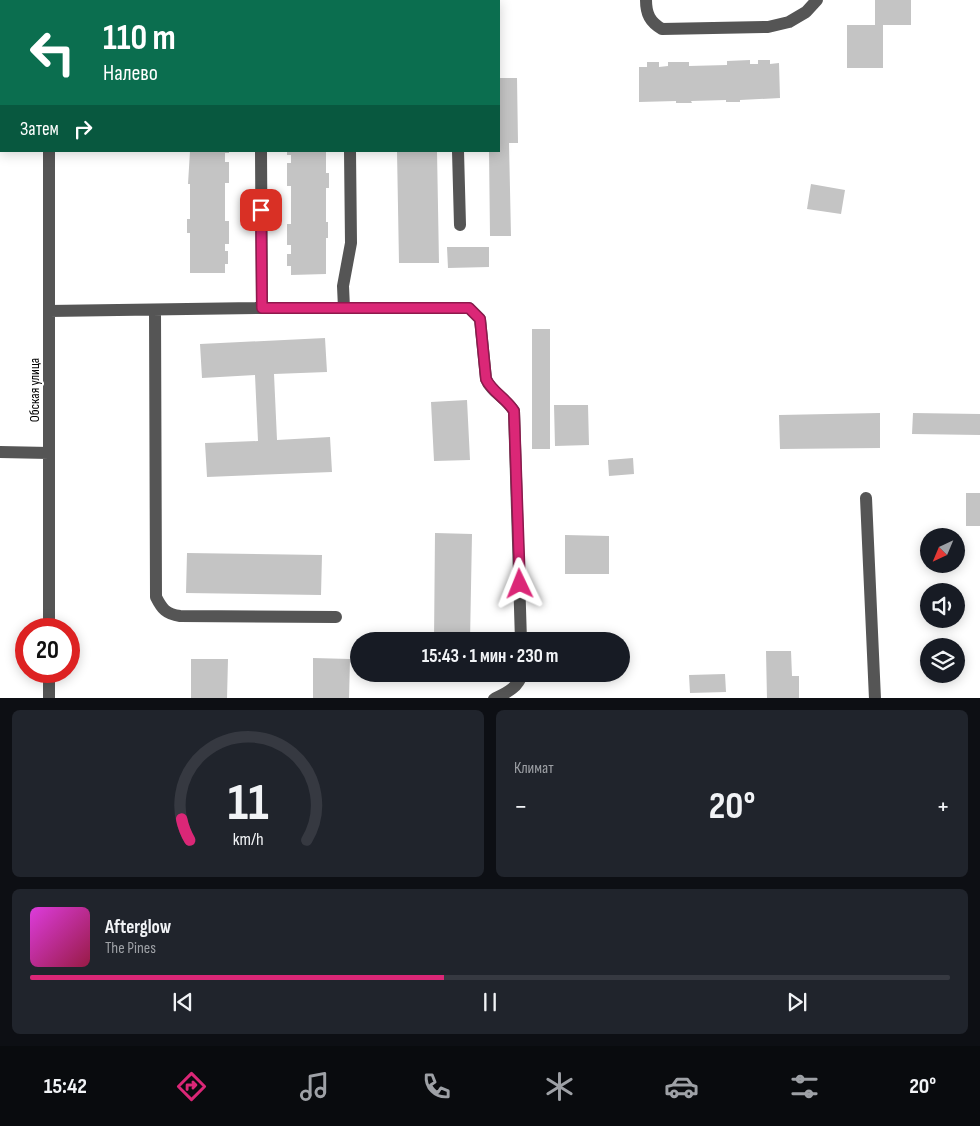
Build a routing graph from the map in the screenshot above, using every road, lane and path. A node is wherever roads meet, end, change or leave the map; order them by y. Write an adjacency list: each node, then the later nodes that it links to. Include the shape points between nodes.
1 (646, 0): 2 (street, via 646,11 652,23 662,29 768,27 789,22 806,12)
2 (817, 0)
3 (49, 152): 11 (street, Обская улица)
4 (261, 152): 8 (street)
5 (350, 152): 9 (street, via 351,243 343,286)
6 (458, 152): 7 (street)
7 (460, 225)
8 (262, 308): 9 (street); 10 (street)
9 (344, 308): 17 (street, via 469,308 480,319 486,379 514,411)
10 (156, 310): 11 (street); 15 (street, via 156,597 162,609 180,616)
11 (49, 311): 13 (street, Обская улица)
12 (0, 452): 13 (street)
13 (49, 453): 16 (street, Обская улица)
14 (866, 498): 22 (street)
15 (336, 617)
16 (48, 618)
17 (521, 632)
18 (519, 682): 21 (street, via 510,691)
19 (48, 683): 20 (street)
20 (48, 698)
21 (494, 698)
22 (875, 698)

